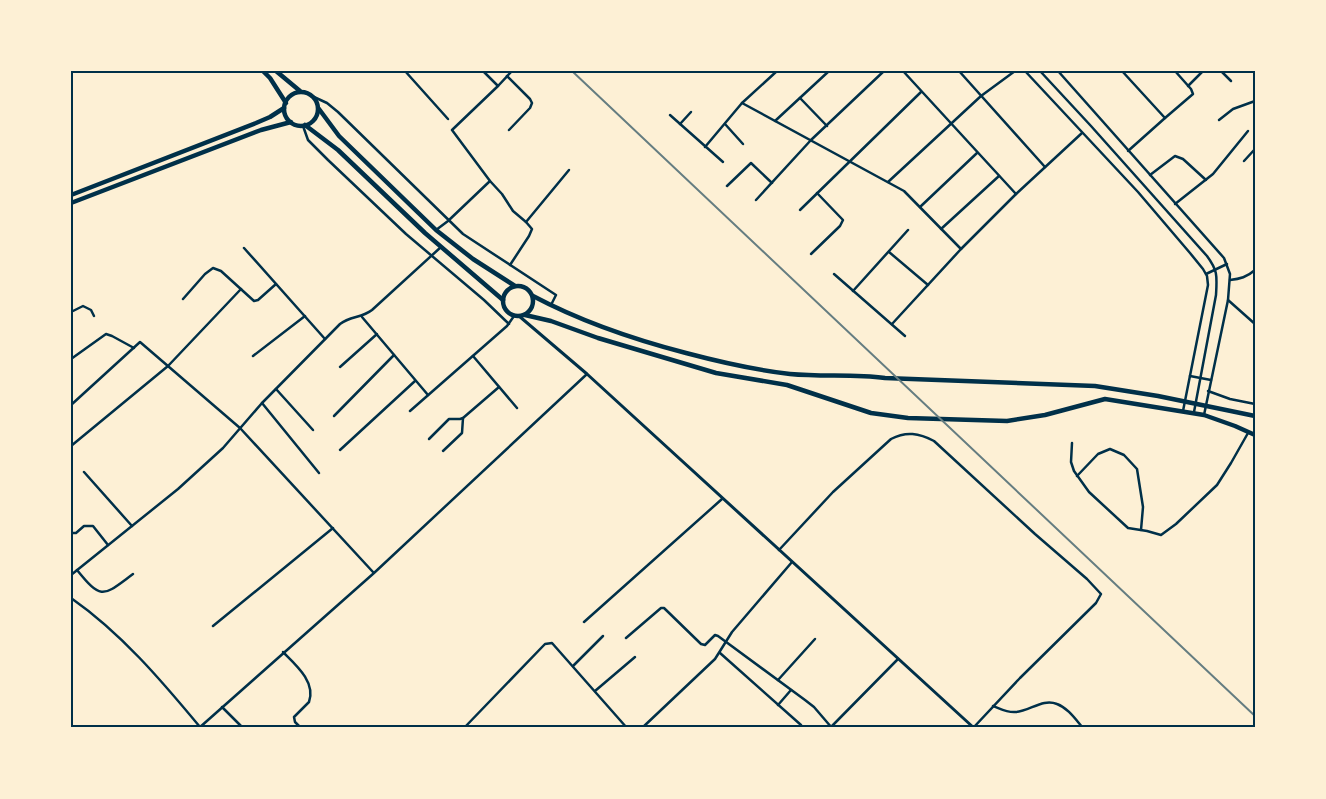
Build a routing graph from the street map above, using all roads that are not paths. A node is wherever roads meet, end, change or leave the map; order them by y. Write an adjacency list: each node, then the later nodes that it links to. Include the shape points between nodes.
1 (263, 71): 30 (highway)
2 (276, 71): 23 (highway)
3 (405, 71): 35 (street)
4 (483, 71): 21 (street)
5 (512, 71): 19 (street)
6 (777, 71): 29 (street)
7 (829, 71): 27 (street)
8 (884, 71): 43 (street)
9 (903, 71): 24 (street)
10 (959, 71): 25 (street)
11 (1015, 71): 25 (street)
12 (1025, 71): 46 (street)
13 (1040, 71): 86 (street, via 1201,248)
14 (1058, 71): 51 (street)
15 (1122, 71): 34 (street)
16 (1175, 71): 22 (street)
17 (1203, 71): 22 (street)
18 (1220, 71): 20 (street)
19 (507, 76): 21 (street); 44 (street, via 532,103)
20 (1231, 81)
21 (498, 86): 61 (street, via 452,130)
22 (1188, 86): 34 (street, via 1193,92 1191,97)
23 (300, 92): 26 (highway); 30 (highway, via 291,95)
24 (921, 92): 41 (street); 53 (street)
25 (981, 96): 41 (street); 56 (street)
26 (314, 98): 31 (highway); 73 (street, via 338,112)
27 (800, 98): 37 (street); 43 (street)
28 (1255, 101): 36 (street, via 1233,108)
29 (742, 103): 37 (street); 40 (street)
30 (285, 105): 38 (highway, via 286,117); 67 (highway, via 256,123)
31 (318, 109): 42 (highway, via 314,120); 76 (highway, via 339,136)
32 (691, 112): 39 (street)
33 (670, 115): 39 (street)
34 (1165, 118): 51 (street)
35 (448, 120)
36 (1219, 120)
37 (775, 121): 47 (street)
38 (291, 122): 42 (highway); 69 (highway, via 261,130)
39 (680, 124): 49 (street)
40 (725, 124): 48 (street); 49 (street)
41 (950, 124): 52 (street); 62 (street)
42 (304, 125): 78 (highway, via 338,150); 83 (street, via 308,140)
43 (827, 126): 47 (street)
44 (509, 130)
45 (1248, 131): 60 (street)
46 (1082, 133): 56 (street); 89 (street, via 1138,192)
47 (811, 140): 53 (street); 63 (street)
48 (743, 144)
49 (705, 147): 55 (street)
50 (1255, 149): 54 (street)
51 (1128, 151): 58 (street)
52 (977, 153): 59 (street); 71 (street)
53 (849, 161): 62 (street); 65 (street)
54 (1244, 161)
55 (723, 162)
56 (1046, 167): 66 (street)
57 (569, 170): 74 (street)
58 (1150, 175): 60 (street, via 1175,156 1183,158); 70 (street)
59 (999, 176): 66 (street); 75 (street)
60 (1206, 180): 70 (street)
61 (490, 181): 73 (street); 74 (street)
62 (888, 182): 71 (street, via 904,191)
63 (772, 183): 64 (street, via 751,163); 68 (street)
64 (727, 186)
65 (817, 193): 72 (street); 82 (street, via 844,220)
66 (1016, 194): 80 (street)
67 (71, 195)
68 (756, 200)
69 (71, 204)
70 (1175, 204): 84 (street)
71 (920, 208): 75 (street)
72 (800, 210)
73 (448, 221): 76 (street); 85 (street)
74 (526, 222): 85 (street, via 531,232)
75 (941, 229): 80 (street)
76 (436, 230): 93 (highway)
77 (908, 230): 81 (street)
78 (441, 247): 83 (street); 98 (highway)
79 (244, 248): 91 (street)
80 (960, 249): 92 (street)
81 (889, 252): 92 (street); 95 (street)
82 (811, 254)
83 (432, 257): 104 (street); 106 (street)
84 (1228, 264): 86 (street); 90 (street)
85 (510, 265): 100 (street, via 556,295)
86 (1216, 270): 89 (street); 121 (street, via 1216,295)
87 (1255, 270): 90 (street, via 1242,278)
88 (834, 274): 95 (street)
89 (1206, 275): 120 (street, via 1208,285)
90 (1230, 280): 99 (street)
91 (276, 284): 94 (street, via 256,301); 103 (street)
92 (928, 285): 107 (street)
93 (514, 286): 96 (highway, via 526,287); 98 (highway, via 506,292)
94 (241, 290): 97 (street, via 221,271 213,268); 117 (street)
95 (853, 291): 107 (street)
96 (533, 296): 100 (highway); 105 (highway, via 533,307)
97 (183, 299)
98 (503, 300): 105 (highway, via 505,309)
99 (1228, 300): 108 (street); 122 (street)
100 (551, 305): 128 (highway, via 578,319 628,336 748,368 812,375 1095,386)
101 (71, 312): 102 (street, via 83,306)
102 (94, 316)
103 (305, 316): 111 (street); 114 (street)
104 (362, 316): 109 (street); 111 (street, via 345,320)
105 (519, 316): 106 (street); 119 (street); 136 (highway, via 551,321 716,373 787,386 871,413 908,418 1007,421 1046,415 1105,399)
106 (509, 324): 115 (street)
107 (892, 324): 110 (street)
108 (1255, 324)
109 (377, 334): 113 (street); 118 (street)
110 (905, 336)
111 (325, 339): 125 (street)
112 (134, 348): 116 (street, via 106,334); 117 (street, via 140,342); 132 (street)
113 (394, 355): 123 (street); 139 (street)
114 (253, 356)
115 (473, 356): 124 (street); 127 (street)
116 (71, 359)
117 (168, 366): 142 (street); 148 (street)
118 (340, 367)
119 (587, 374): 154 (street); 163 (street)
120 (1190, 376): 121 (street); 128 (street)
121 (1201, 378): 122 (street); 130 (street)
122 (1211, 380): 126 (street)
123 (415, 381): 127 (street); 149 (street)
124 (500, 387): 134 (street); 141 (street)
125 (276, 389): 129 (street); 143 (street)
126 (1208, 391): 131 (street); 133 (street)
127 (428, 396): 135 (street)
128 (1186, 401): 130 (highway); 136 (street)
129 (262, 403): 142 (street); 152 (street)
130 (1196, 403): 133 (highway); 137 (street)
131 (1255, 404)
132 (71, 405)
133 (1205, 405): 138 (street); 140 (highway)
134 (517, 408)
135 (410, 411)
136 (1184, 411): 137 (highway)
137 (1194, 413): 138 (highway)
138 (1204, 415): 144 (highway)
139 (334, 416)
140 (1255, 416)
141 (463, 418): 146 (street, via 450,418); 150 (street, via 461,435)
142 (240, 428): 155 (street, via 178,489); 156 (street)
143 (313, 430)
144 (1248, 431): 145 (highway); 157 (street, via 1225,474 1201,501 1164,534)
145 (1255, 435)
146 (429, 439)
147 (1072, 443): 153 (street, via 1071,462)
148 (71, 446)
149 (340, 450)
150 (443, 451)
151 (84, 472): 155 (street)
152 (319, 473)
153 (1077, 476): 157 (street, via 1124,526); 157 (street, via 1105,450 1115,450 1124,455 1137,469 1143,507)
154 (722, 499): 160 (street); 167 (street)
155 (132, 526): 159 (street)
156 (333, 528): 163 (street); 168 (street)
157 (1141, 530)
158 (71, 533): 159 (street, via 84,526 93,526)
159 (108, 545): 162 (street)
160 (779, 550): 161 (street); 182 (street, via 833,492 891,439 908,433 934,441 1101,594 1096,603)
161 (792, 562): 172 (street); 176 (street)
162 (76, 570): 164 (street, via 91,588 100,593 106,593); 165 (street)
163 (374, 573): 173 (street)
164 (133, 574)
165 (71, 575)
166 (71, 598): 185 (street, via 107,625)
167 (584, 622)
168 (213, 626)
169 (603, 636): 177 (street)
170 (626, 638): 172 (street, via 663,608 701,644 707,644 716,635)
171 (815, 639): 178 (street)
172 (726, 641): 174 (street); 178 (street)
173 (284, 652): 183 (street); 190 (street, via 303,673 310,692 309,702 294,717)
174 (720, 653): 181 (street); 186 (street)
175 (635, 657): 180 (street)
176 (898, 659): 187 (street); 188 (street)
177 (573, 666): 180 (street); 191 (street, via 554,644 545,644)
178 (778, 680): 179 (street)
179 (791, 690): 181 (street); 187 (street, via 814,707)
180 (596, 692): 192 (street)
181 (778, 705): 184 (street)
182 (993, 706): 188 (street); 193 (street, via 1014,712 1052,702 1064,708)
183 (222, 707): 185 (street); 189 (street)
184 (801, 725)
185 (200, 727)
186 (644, 727)
187 (831, 727)
188 (974, 727)
189 (243, 728)
190 (301, 728)
191 (464, 728)
192 (627, 728)
193 (1083, 728)

